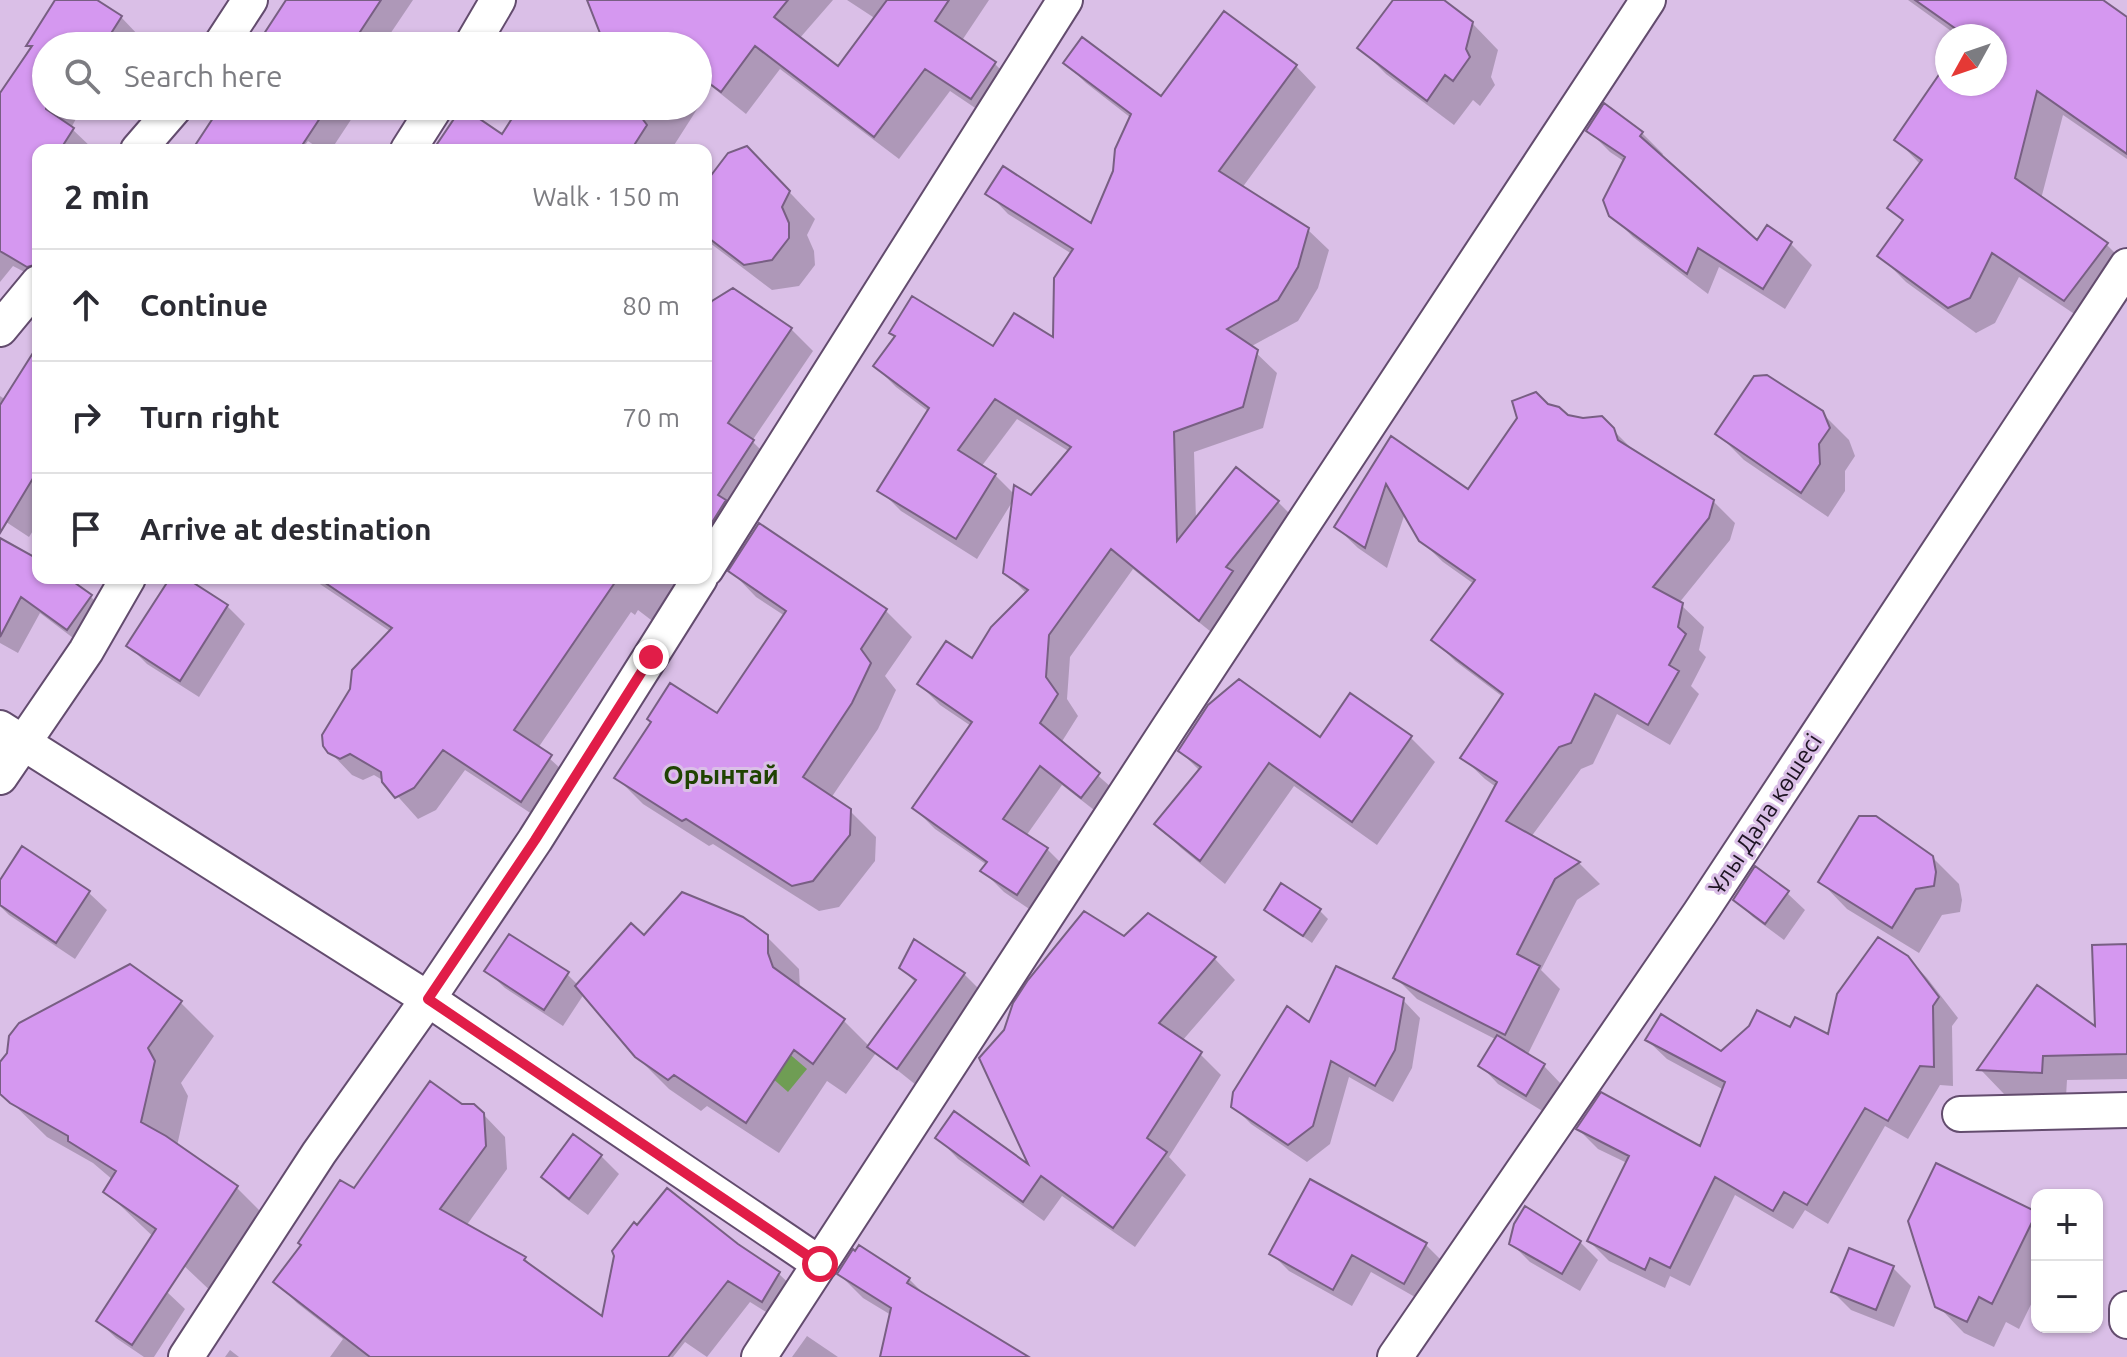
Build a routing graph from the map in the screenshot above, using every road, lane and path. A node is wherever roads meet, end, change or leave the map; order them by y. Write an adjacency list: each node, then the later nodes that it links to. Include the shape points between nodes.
1 (250, 0): 5 (street)
2 (498, 0): 6 (street)
3 (1065, 0): 14 (street)
4 (1648, 0): 22 (street)
5 (229, 32)
6 (479, 32)
7 (164, 120): 9 (street)
8 (427, 120): 10 (street)
9 (143, 144)
10 (412, 144)
11 (2127, 266): 27 (street, Ұлы Дала көшесі, via 1709,900)
12 (32, 290): 13 (street)
13 (0, 329)
14 (712, 559)
15 (125, 584): 17 (street, via 86,651)
16 (696, 584): 19 (street)
17 (11, 736): 18 (street); 19 (street)
18 (0, 777)
19 (428, 999): 22 (street); 25 (street, via 319,1153)
20 (2127, 1110): 21 (street)
21 (1960, 1114)
22 (820, 1264): 26 (street)
23 (2127, 1309): 24 (street)
24 (2127, 1321)
25 (186, 1357)
26 (759, 1357)
27 (1395, 1357)

